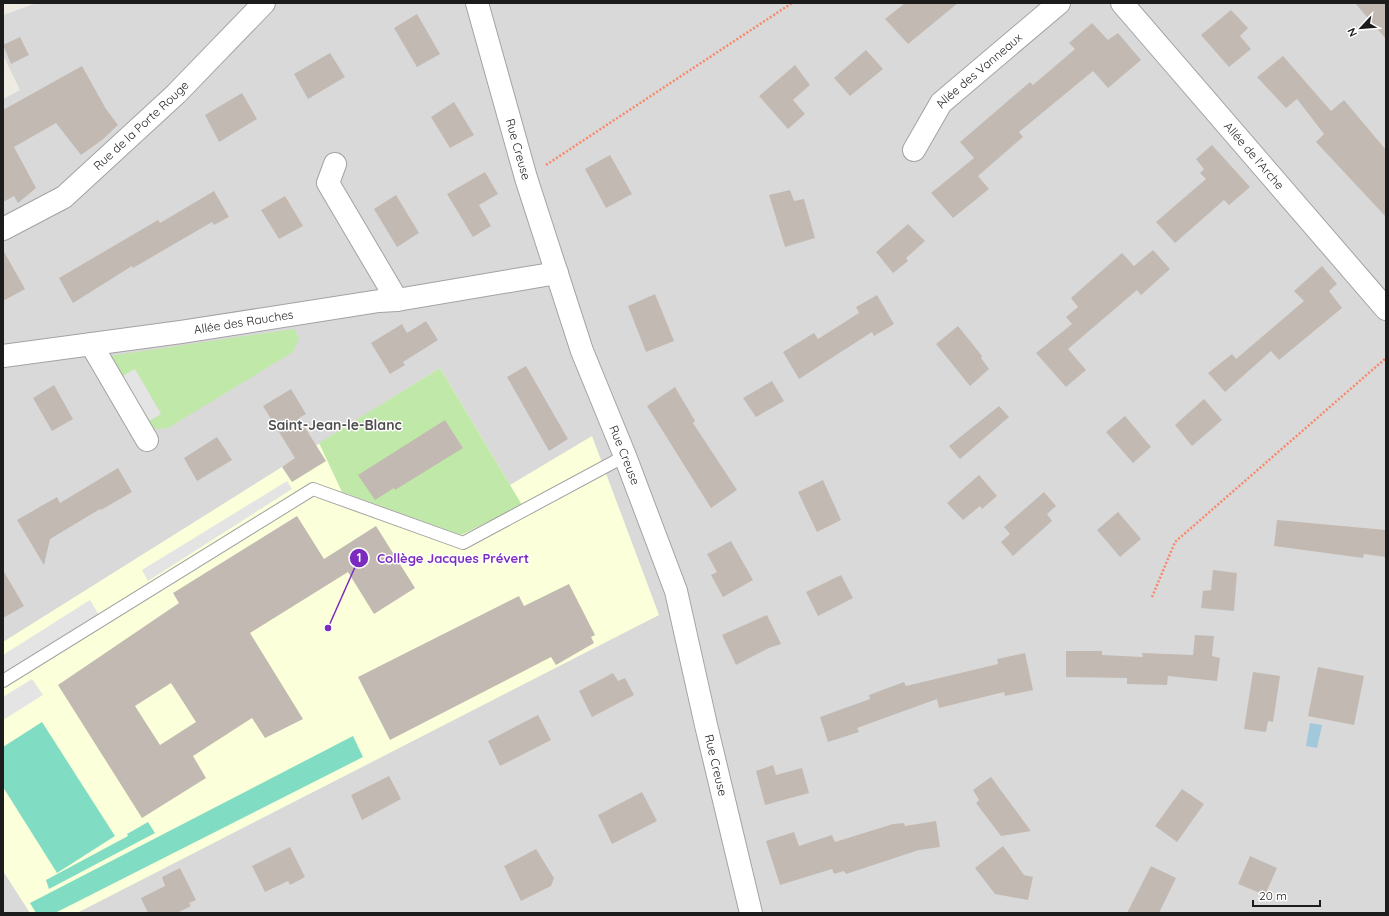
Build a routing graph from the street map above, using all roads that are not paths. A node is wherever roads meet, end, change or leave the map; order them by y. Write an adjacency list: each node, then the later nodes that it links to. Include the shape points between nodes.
1 (264, 3): 7 (street, Rue de la Porte Rouge, via 176,94 64,197)
2 (477, 3): 8 (street, Rue Creuse, via 526,178)
3 (1059, 3): 5 (street, Allée des Vanneaux, via 941,103)
4 (1122, 3): 10 (street, Allée de l'Arche)
5 (914, 150)
6 (335, 164): 9 (street, via 328,183)
7 (3, 229)
8 (557, 274): 9 (street, Allée des Rauches); 14 (street, Rue Creuse, via 582,351)
9 (397, 300): 11 (street, Allée des Rauches)
10 (1386, 309)
11 (91, 344): 12 (street, Allée des Rauches); 13 (street)
12 (3, 356)
13 (147, 440)
14 (625, 456): 15 (lane, via 463,544 313,489); 16 (street, Rue Creuse, via 676,591)
15 (3, 681)
16 (751, 913)

